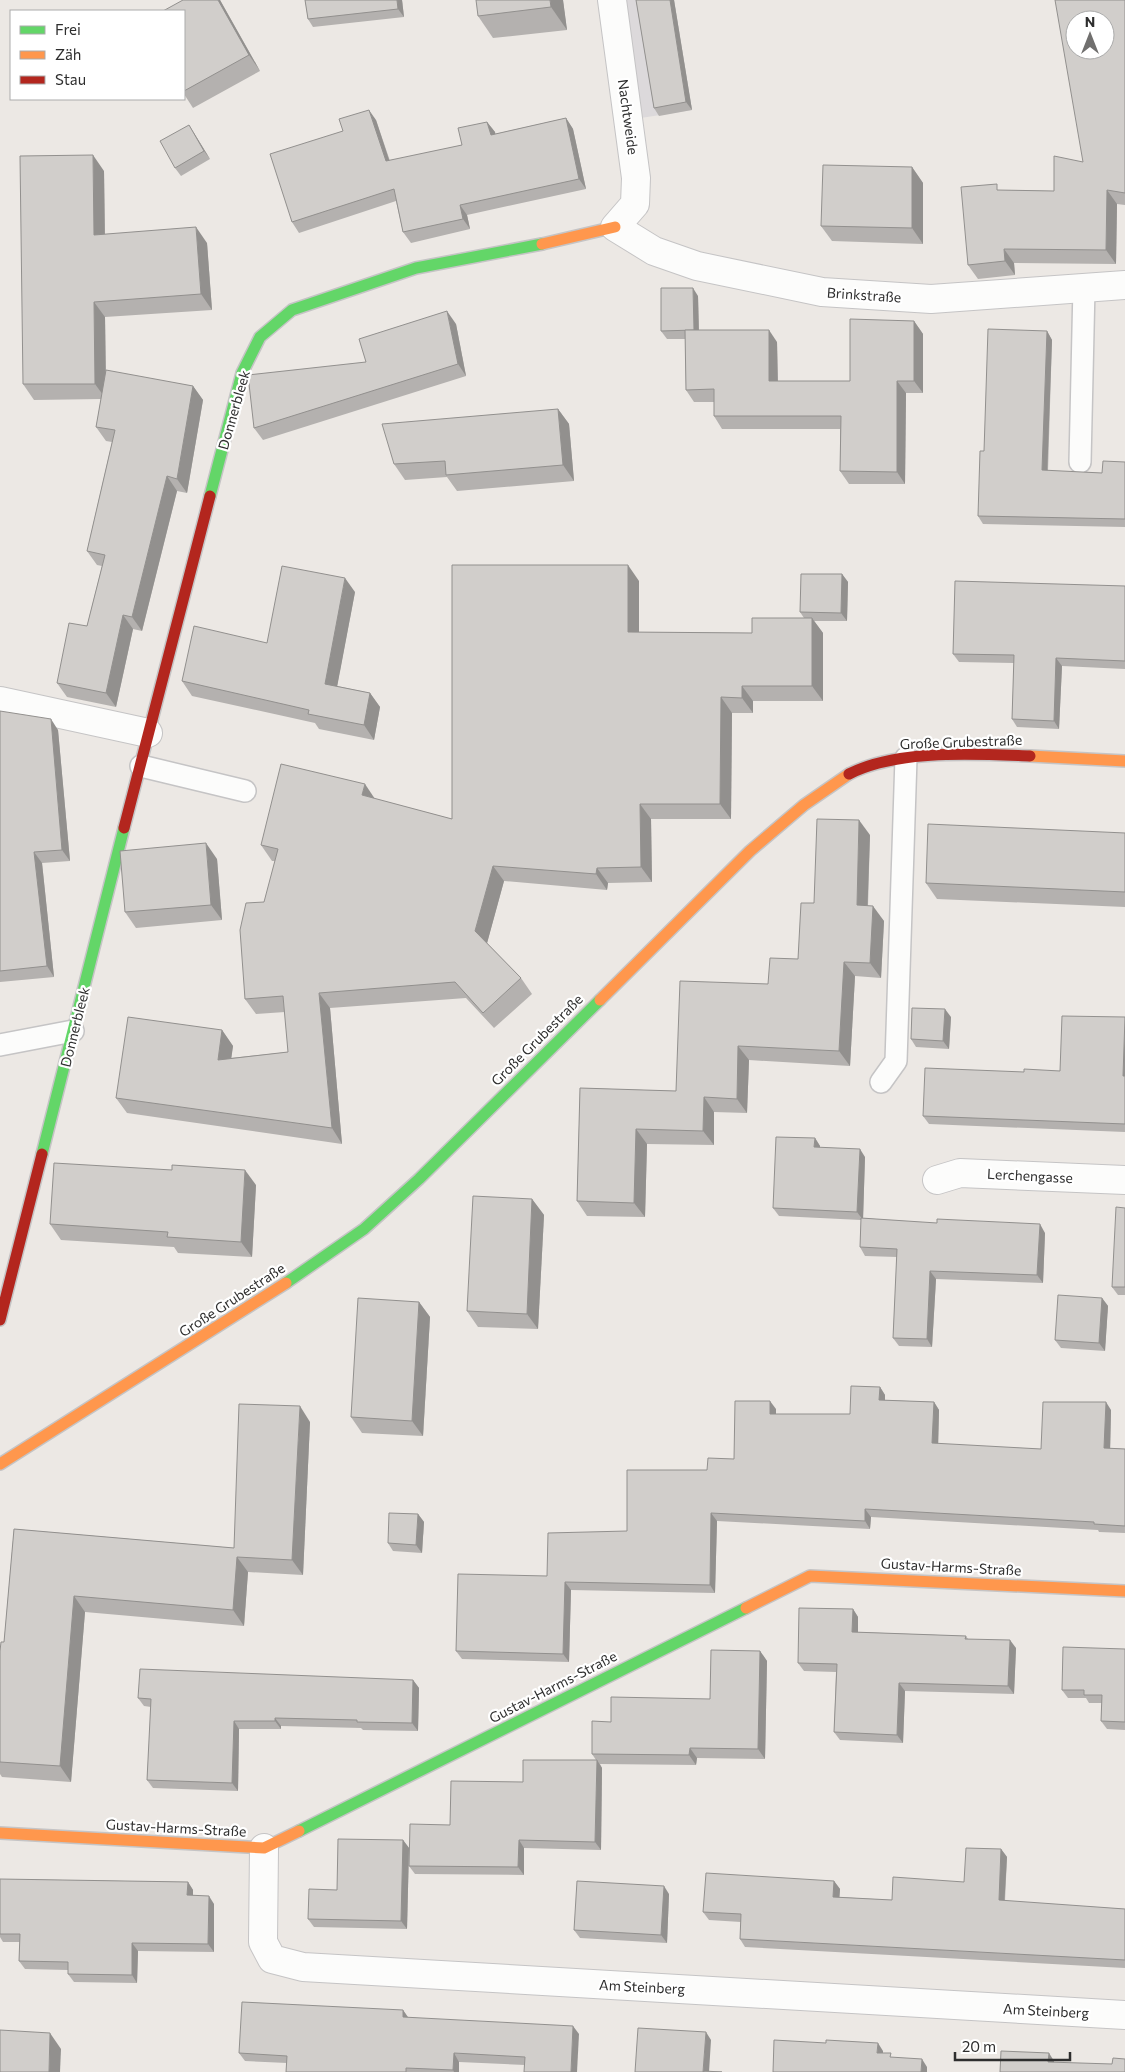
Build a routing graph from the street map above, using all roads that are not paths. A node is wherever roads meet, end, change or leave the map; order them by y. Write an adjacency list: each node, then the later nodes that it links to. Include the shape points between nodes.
1 (612, 0): 2 (street, Nachtweide, via 636,178 635,204)
2 (616, 227): 4 (street, Brinkstraße, via 654,251 697,266 822,292 931,299); 7 (street, Donnerbleek, via 576,238 416,268 292,310 260,337 242,373)
3 (1125, 285): 4 (street, Brinkstraße)
4 (1084, 287): 5 (lane)
5 (1080, 462)
6 (0, 701): 7 (street)
7 (148, 733): 10 (street, Donnerbleek)
8 (906, 758): 9 (street, Große Grubestraße, via 1005,754); 14 (lane, via 896,1061); 18 (street, Große Grubestraße, via 865,766 835,782 797,809 750,851 419,1179 364,1229 252,1306)
9 (1125, 760)
10 (141, 766): 11 (lane); 12 (street, Donnerbleek)
11 (246, 790)
12 (73, 1031): 13 (lane); 17 (street, Donnerbleek)
13 (0, 1045)
14 (881, 1082)
15 (936, 1180): 16 (street, Lerchengasse, via 960,1173)
16 (1125, 1180)
17 (0, 1320)
18 (0, 1464)
19 (1125, 1591): 21 (street, Gustav-Harms-Straße, via 810,1576)
20 (0, 1833): 21 (street, Gustav-Harms-Straße)
21 (264, 1848): 22 (street, Am Steinberg, via 263,1942 272,1959 303,1967)
22 (1125, 2015)

